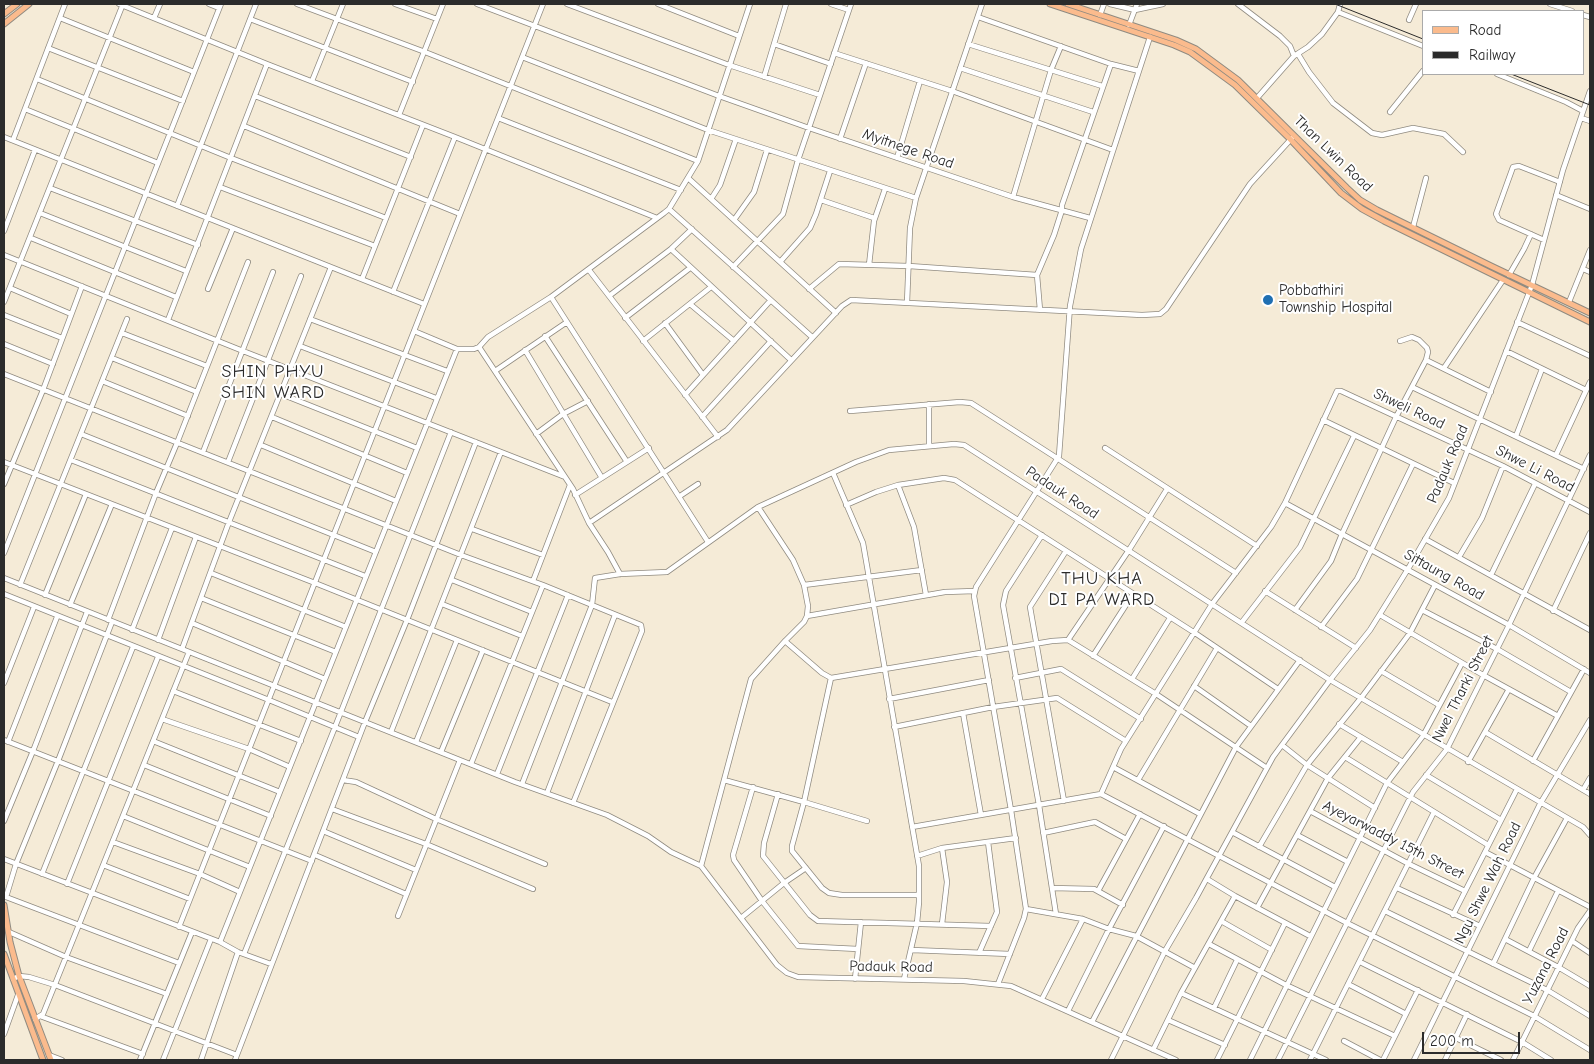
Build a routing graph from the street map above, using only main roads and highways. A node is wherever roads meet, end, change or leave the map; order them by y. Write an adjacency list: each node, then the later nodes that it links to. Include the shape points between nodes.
1 (17, 4): 5 (main road)
2 (29, 4): 6 (main road)
3 (1050, 4): 7 (main road, Than Lwin Road, via 1182,48)
4 (1070, 4): 7 (main road, Than Lwin Road, via 1186,44)
5 (4, 14)
6 (4, 24)
7 (1218, 68): 8 (main road, Than Lwin Road); 8 (main road, Than Lwin Road, via 1238,80)
8 (1293, 138): 9 (main road, Than Lwin Road, via 1360,200); 9 (main road, Than Lwin Road, via 1341,193 1362,209 1384,222)
9 (1478, 263): 10 (main road, Than Lwin Road)
10 (1489, 269): 11 (main road, Than Lwin Road, via 1532,285); 12 (main road, via 1503,280)
11 (1590, 313)
12 (1590, 322)
13 (4, 905): 15 (main road, via 19,976 38,1018)
14 (4, 955): 16 (main road)
15 (50, 1058)
16 (43, 1060)

